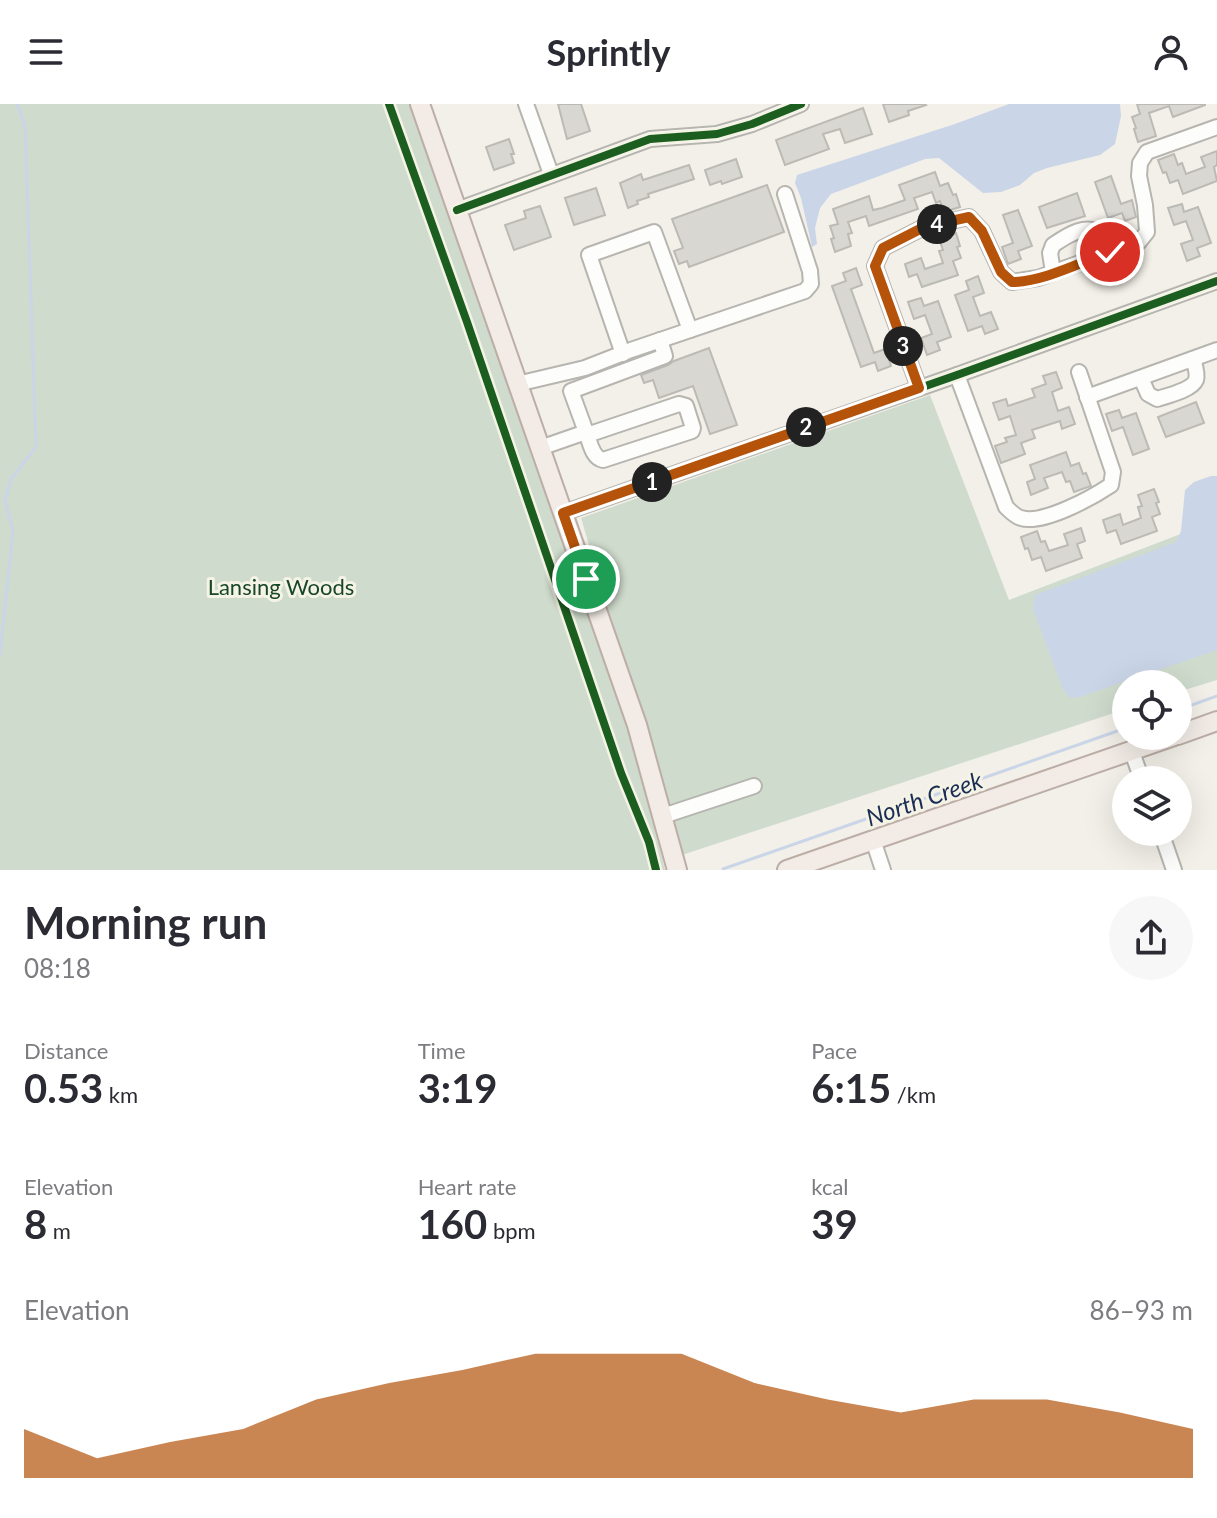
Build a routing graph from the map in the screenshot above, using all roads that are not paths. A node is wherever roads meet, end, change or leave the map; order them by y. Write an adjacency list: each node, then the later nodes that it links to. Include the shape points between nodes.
1 (420, 104): 7 (main road)
2 (526, 104): 5 (street)
3 (801, 104): 5 (street, via 717,134 650,139)
4 (1217, 127): 8 (street, via 1147,152 1139,176 1147,232 1139,242)
5 (551, 174): 7 (street)
6 (785, 194): 11 (street, via 811,284 798,294)
7 (457, 210): 19 (main road)
8 (1110, 252): 9 (street); 9 (street, via 1096,231 1075,232 1053,245)
9 (1053, 272): 20 (street, via 1012,282 969,217 924,227 883,248 875,266)
10 (1217, 281): 17 (street)
11 (690, 330): 12 (street); 14 (street, via 654,232 589,255)
12 (660, 340): 14 (street); 22 (street, via 665,356 571,391)
13 (1217, 350): 15 (street)
14 (623, 354): 19 (street)
15 (1193, 359): 18 (street); 18 (street, via 1196,381 1176,393 1157,399 1148,394)
16 (1079, 372): 21 (street)
17 (957, 375): 20 (street); 21 (street, via 1006,507 1021,518 1039,519 1093,498 1111,485 1113,472)
18 (1141, 378): 21 (street)
19 (517, 384): 23 (main road)
20 (919, 388): 24 (street)
21 (1087, 397)
22 (586, 434): 22 (street, via 595,457 603,460 693,428 686,406 679,404); 23 (street)
23 (540, 448): 24 (main road)
24 (563, 513): 31 (main road)
25 (1217, 721): 26 (main road)
26 (1192, 730)
27 (1137, 750): 28 (main road)
28 (1132, 752): 29 (street); 32 (main road)
29 (1137, 766)
30 (754, 786): 31 (street)
31 (663, 816): 34 (main road)
32 (873, 840): 35 (main road); 36 (street)
33 (1166, 846): 37 (street)
34 (677, 870)
35 (787, 870)
36 (883, 870)
37 (1174, 870)

